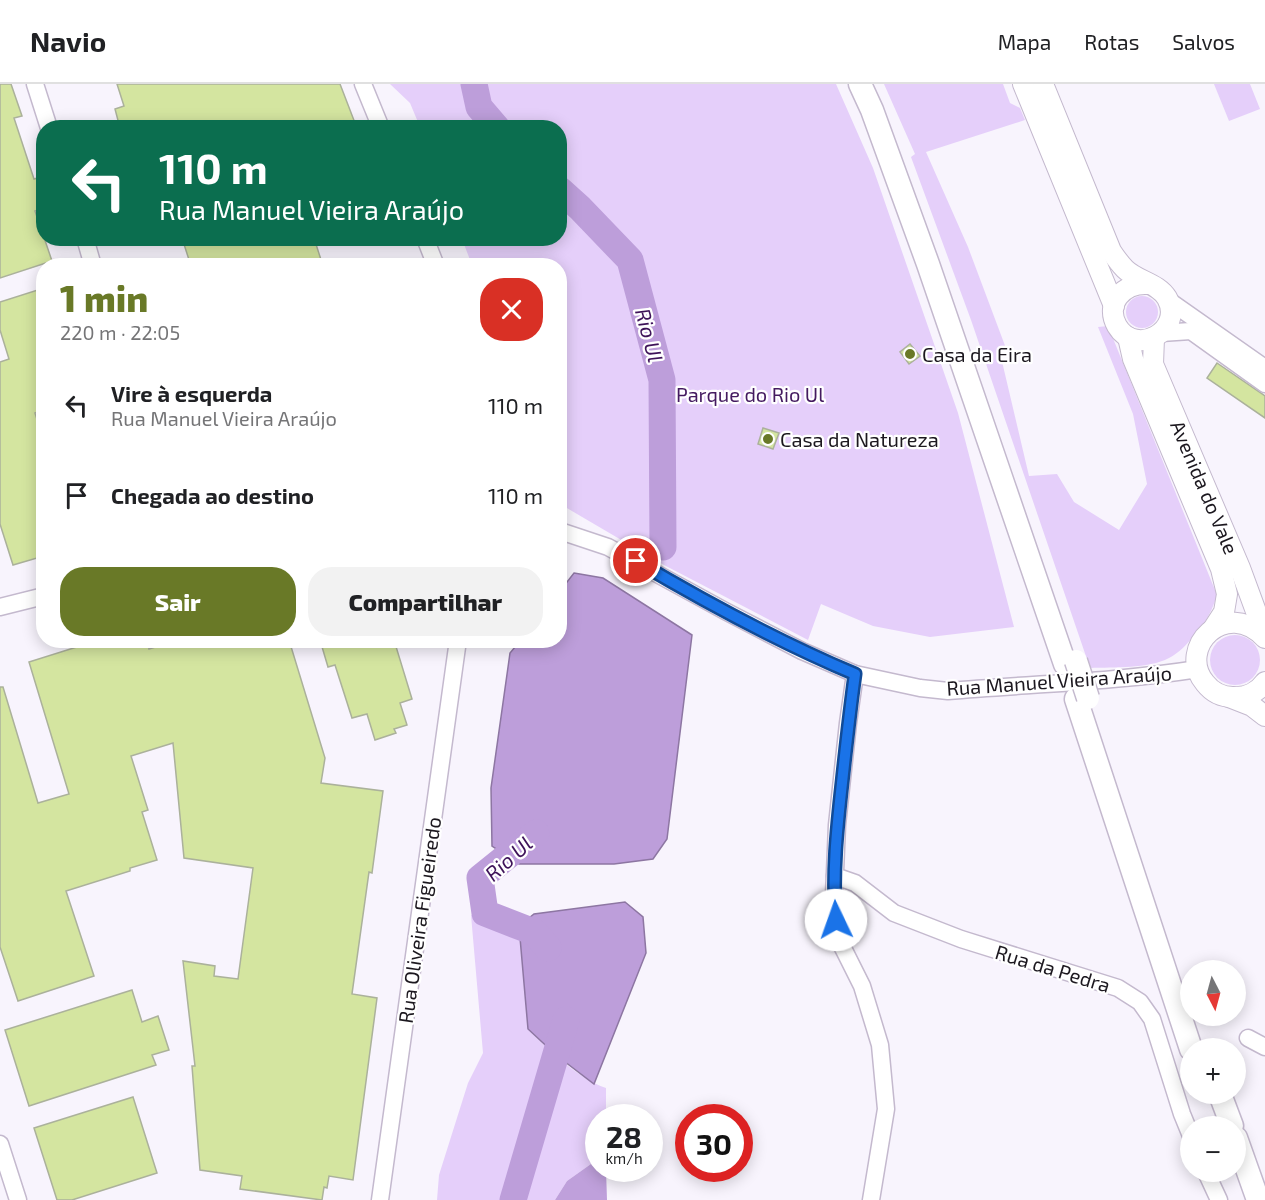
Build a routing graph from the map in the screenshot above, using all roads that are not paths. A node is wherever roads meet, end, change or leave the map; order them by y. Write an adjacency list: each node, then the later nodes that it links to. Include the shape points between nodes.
1 (35, 84): 7 (street)
2 (363, 84): 8 (street)
3 (860, 84): 22 (highway)
4 (872, 84): 22 (highway, via 939,261)
5 (1023, 84): 11 (main road, Avenida do Vale)
6 (1043, 84): 9 (main road, via 1111,251 1126,270)
7 (46, 120)
8 (378, 120)
9 (1148, 284): 10 (main road, via 1163,292); 11 (main road, via 1122,291)
10 (1168, 300): 12 (main road, Avenida do Vale, via 1170,317); 14 (street)
11 (1114, 306): 13 (main road, Avenida do Vale, via 1116,324)
12 (1158, 335): 13 (main road, via 1145,340); 15 (street, via 1191,331); 20 (main road, Avenida do Vale, via 1153,364 1240,568)
13 (1128, 337): 19 (main road, Avenida do Vale, via 1133,359 1221,569 1227,594 1224,612)
14 (1265, 368)
15 (1265, 384)
16 (567, 533): 24 (street, Rua Manuel Vieira Araújo, via 608,547 802,651)
17 (36, 598): 18 (street)
18 (0, 607)
19 (1213, 629): 20 (main road, via 1235,622 1247,624); 23 (main road, Avenida do Vale, via 1199,646)
20 (1265, 637)
21 (457, 648): 40 (street, Rua Oliveira Figueiredo)
22 (1070, 663): 27 (highway, bridge)
23 (1198, 669): 24 (street, Rua Manuel Vieira Araújo, via 1119,679 948,691); 26 (main road, via 1202,680)
24 (855, 674): 29 (street, via 837,825)
25 (1265, 682): 26 (main road, via 1243,697)
26 (1220, 695): 28 (main road, via 1252,706)
27 (1082, 698): 30 (highway); 31 (highway)
28 (1265, 716)
29 (835, 876): 34 (street, Rua da Pedra, via 855,884 894,913 961,939 1118,988 1140,1002 1152,1019); 41 (street, via 835,912 841,944 862,986 880,1045 886,1109)
30 (1180, 975)
31 (1188, 1038)
32 (1248, 1038): 33 (street)
33 (1265, 1047)
34 (1183, 1116)
35 (0, 1144): 39 (street)
36 (1246, 1166): 44 (highway)
37 (1211, 1182): 42 (street)
38 (1237, 1182): 43 (highway)
39 (18, 1200)
40 (380, 1200)
41 (871, 1200)
42 (1219, 1200)
43 (1243, 1200)
44 (1258, 1200)

